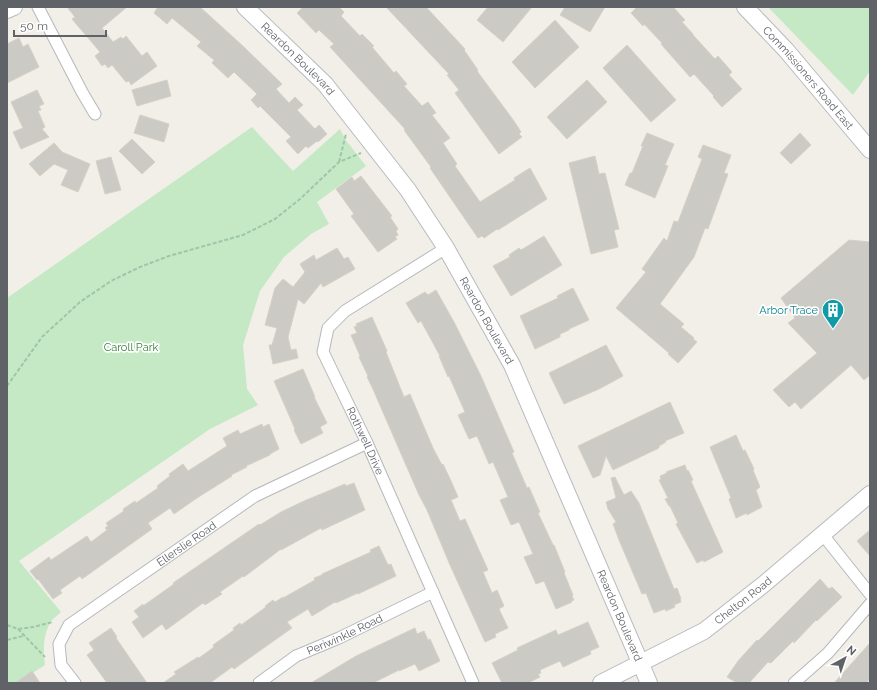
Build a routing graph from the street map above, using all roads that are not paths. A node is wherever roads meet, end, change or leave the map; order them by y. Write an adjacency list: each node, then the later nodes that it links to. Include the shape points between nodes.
1 (14, 7): 5 (street)
2 (38, 7): 6 (street)
3 (245, 7): 8 (street, Reardon Boulevard, via 325,84 408,190)
4 (745, 7): 7 (street, Commissioners Road East, via 786,50)
5 (7, 10)
6 (95, 114)
7 (870, 150)
8 (446, 248): 9 (street, Rothwell Drive, via 345,311 328,328 323,352); 15 (street, Reardon Boulevard, via 512,365)
9 (367, 443): 12 (street, Rothwell Drive); 16 (street, Ellerslie Road, via 255,496 69,625 59,644 61,664)
10 (870, 494): 11 (street, Chelton Road)
11 (823, 535): 13 (street); 15 (street, Chelton Road, via 704,631)
12 (433, 592): 17 (street, Periwinkle Road, via 296,656); 18 (street, Rothwell Drive)
13 (870, 594)
14 (870, 604): 21 (street, via 828,653)
15 (641, 663): 19 (street, Chelton Road); 20 (street, Reardon Boulevard)
16 (75, 683)
17 (260, 683)
18 (473, 683)
19 (601, 683)
20 (649, 683)
21 (794, 683)

